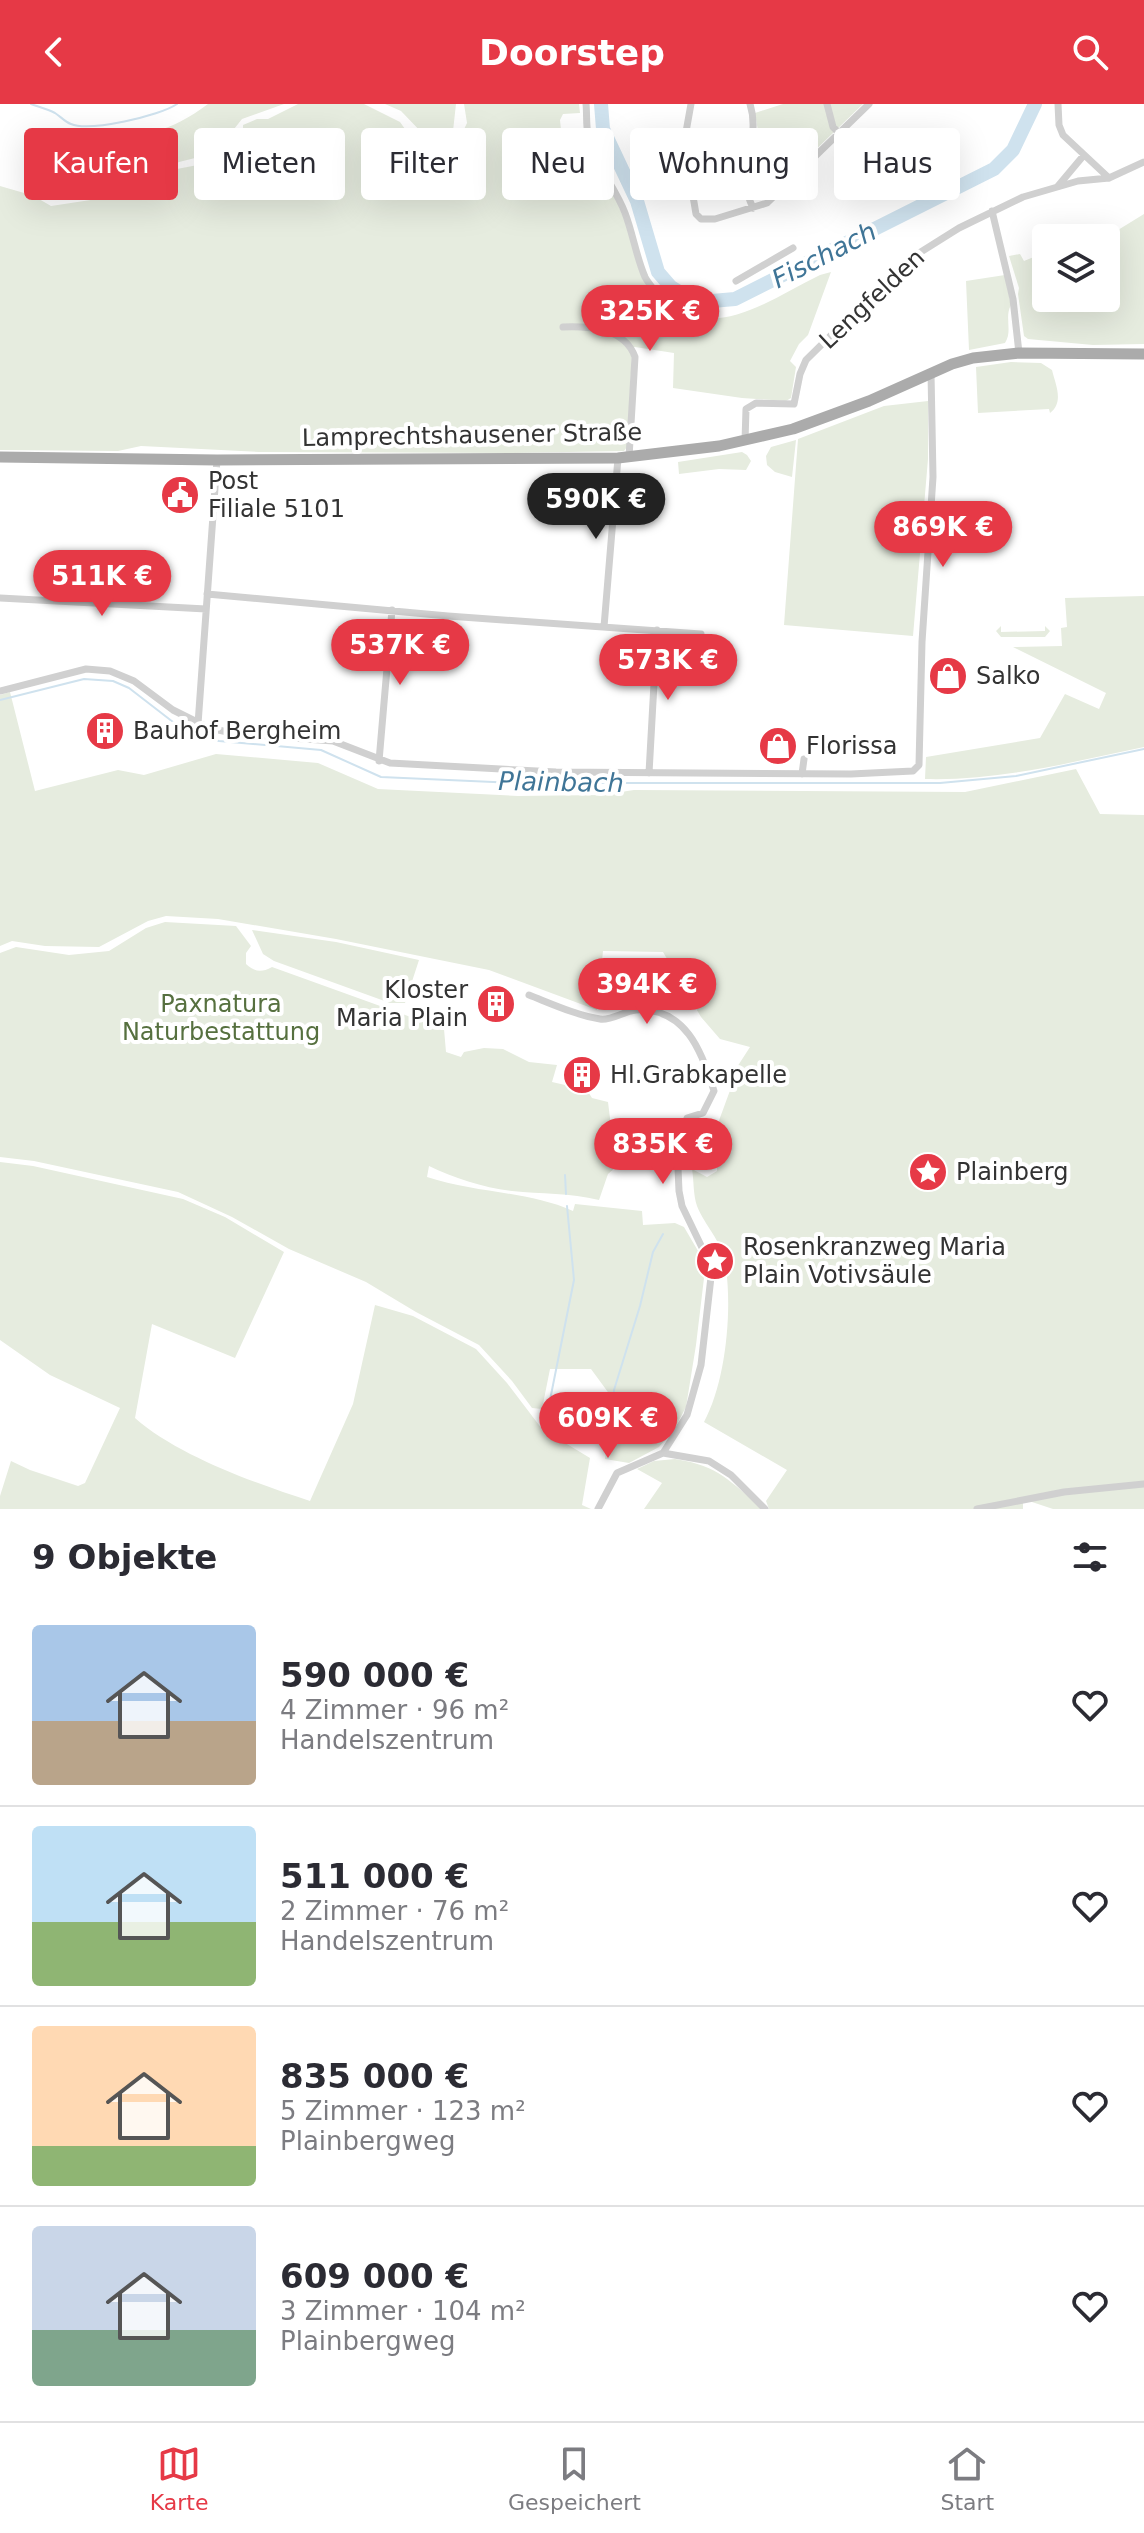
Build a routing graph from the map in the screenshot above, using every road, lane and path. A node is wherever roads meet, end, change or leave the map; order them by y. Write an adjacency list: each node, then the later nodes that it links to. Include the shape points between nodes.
1 (586, 104): 19 (street, via 593,149 619,200 641,268 664,304 660,324 652,330 603,315)
2 (691, 104): 14 (street, via 684,143 696,214 715,219)
3 (750, 104): 14 (street, via 755,121 744,180)
4 (827, 104): 7 (street)
5 (869, 104): 8 (street)
6 (1058, 104): 10 (street, via 1063,135)
7 (834, 128)
8 (844, 128)
9 (834, 138): 14 (street, via 767,203)
10 (1084, 155): 12 (street); 13 (street, Lengfelden)
11 (1144, 162): 12 (street, Lengfelden)
12 (1109, 178): 13 (street, Lengfelden)
13 (1056, 187): 15 (street, Lengfelden)
14 (753, 208)
15 (992, 211): 20 (street, via 1013,299); 23 (street, Lengfelden, via 916,255 879,288 806,360 794,404 756,403 746,409)
16 (793, 248): 17 (street)
17 (736, 281)
18 (563, 327): 19 (street)
19 (592, 327): 25 (street, via 628,342 635,357)
20 (1019, 353): 21 (main road, Lamprechtshausener Straße); 22 (main road, Lamprechtshausener Straße, via 973,358)
21 (1144, 354)
22 (931, 373): 23 (main road, Lamprechtshausener Straße, via 829,417); 39 (street, via 933,477 919,765 903,773)
23 (745, 441): 25 (main road, Lamprechtshausener Straße)
24 (0, 457): 26 (main road, Lamprechtshausener Straße)
25 (624, 458): 26 (main road, Lamprechtshausener Straße); 31 (street)
26 (217, 460): 27 (street)
27 (207, 594): 29 (street); 30 (street)
28 (0, 598): 29 (street)
29 (206, 609): 35 (street)
30 (392, 610): 31 (street); 37 (street)
31 (604, 627): 32 (street)
32 (657, 630): 33 (street); 38 (street)
33 (701, 634)
34 (0, 691): 35 (street, via 86,669 110,671)
35 (198, 724): 37 (street, via 237,734 333,741)
36 (804, 759): 39 (street)
37 (379, 761): 38 (street)
38 (649, 773): 39 (street)
39 (802, 774)
40 (529, 995): 41 (street, via 604,1020 633,1010 664,1014 692,1035)
41 (710, 1078): 42 (street); 43 (street, via 714,1091 709,1104 703,1113 687,1118 678,1168 682,1206 708,1260 710,1297 701,1365 687,1415)
42 (688, 1080)
43 (663, 1453): 45 (street, via 617,1473); 46 (street, via 709,1461)
44 (1144, 1484): 47 (street)
45 (598, 1509)
46 (765, 1509)
47 (977, 1509)

